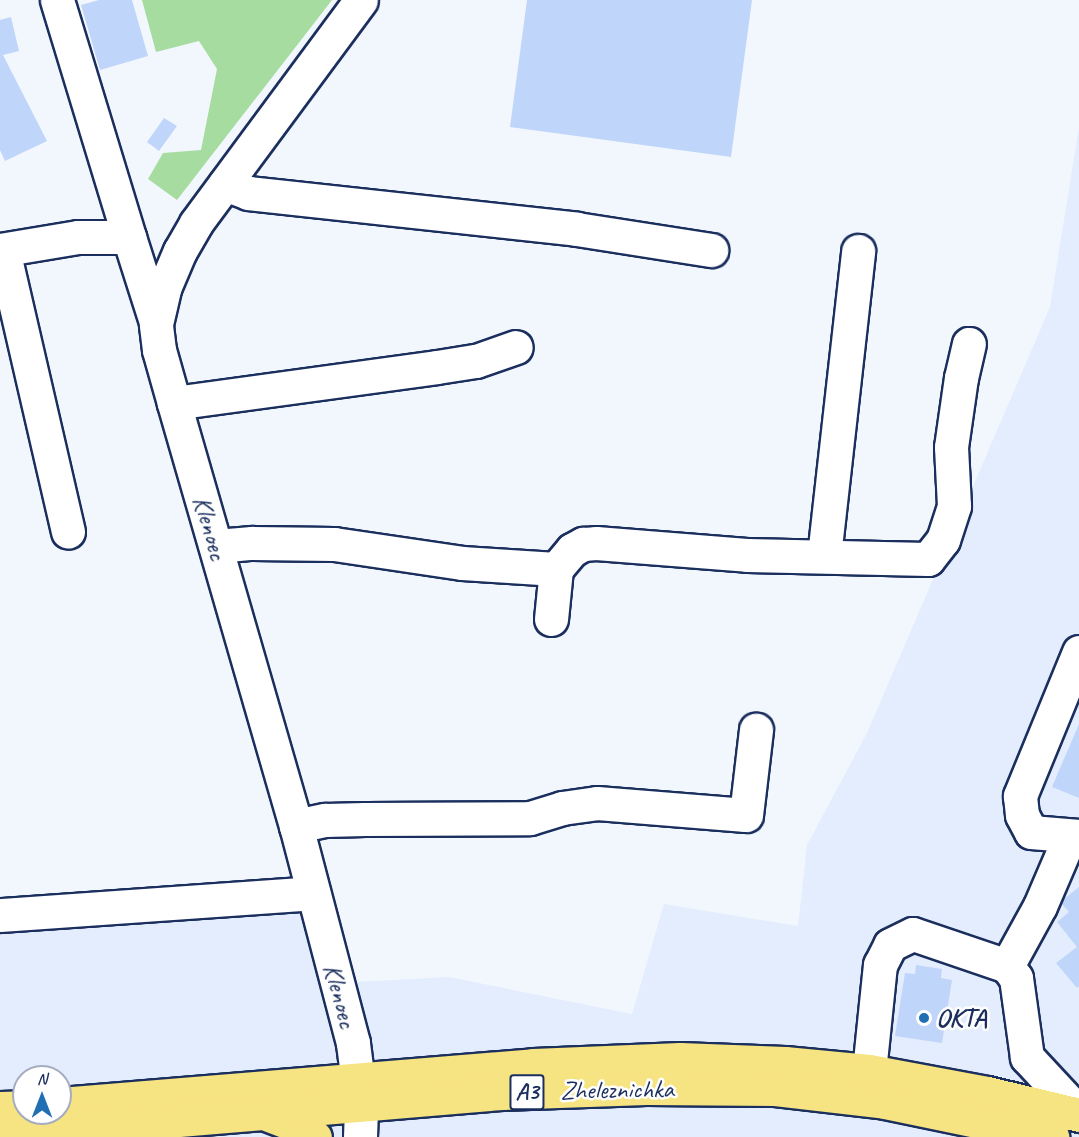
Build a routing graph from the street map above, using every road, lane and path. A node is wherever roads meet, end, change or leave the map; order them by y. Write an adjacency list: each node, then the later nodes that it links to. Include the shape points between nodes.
1 (57, 0): 4 (street)
2 (361, 0): 3 (street, Klenoec)
3 (225, 184): 6 (street, via 248,193 577,229); 8 (street, Klenoec, via 180,251 165,286)
4 (129, 237): 5 (street, via 78,237); 8 (street)
5 (2, 250): 12 (street)
6 (711, 250)
7 (858, 251): 14 (street)
8 (156, 324): 11 (street, Klenoec)
9 (969, 344): 14 (street, via 951,447 954,506 935,553 928,559)
10 (516, 347): 11 (street, via 447,366)
11 (174, 403): 13 (street, Klenoec)
12 (68, 532)
13 (216, 546): 15 (street, via 334,544 462,563); 19 (street, Klenoec)
14 (824, 556): 15 (street, via 747,555 596,543 572,550)
15 (556, 569): 16 (street)
16 (551, 619)
17 (1079, 652): 20 (street, via 1020,796 1022,815 1031,832)
18 (756, 730): 19 (street, via 746,815 597,803 530,818 325,820)
19 (296, 826): 21 (street, Klenoec)
20 (1075, 836): 23 (street)
21 (314, 893): 22 (street); 25 (street, Klenoec, via 353,1043)
22 (0, 915)
23 (1007, 966): 24 (street, via 913,934 890,945 880,965); 28 (street, via 1016,978 1027,1057)
24 (869, 1071): 25 (main road, Zheleznichka / A3, via 680,1059 533,1065); 28 (main road, Zheleznichka / A3)
25 (360, 1092): 26 (main road, Zheleznichka / A3); 27 (main road, Zheleznichka / A3); 31 (street, Klenoec); 32 (main road, Zheleznichka / A3, via 775,1089 885,1102)
26 (72, 1104)
27 (265, 1114): 29 (main road, Zheleznichka / A3); 30 (main road)
28 (1079, 1114)
29 (0, 1135)
30 (315, 1137)
31 (360, 1137)
32 (1052, 1137)

